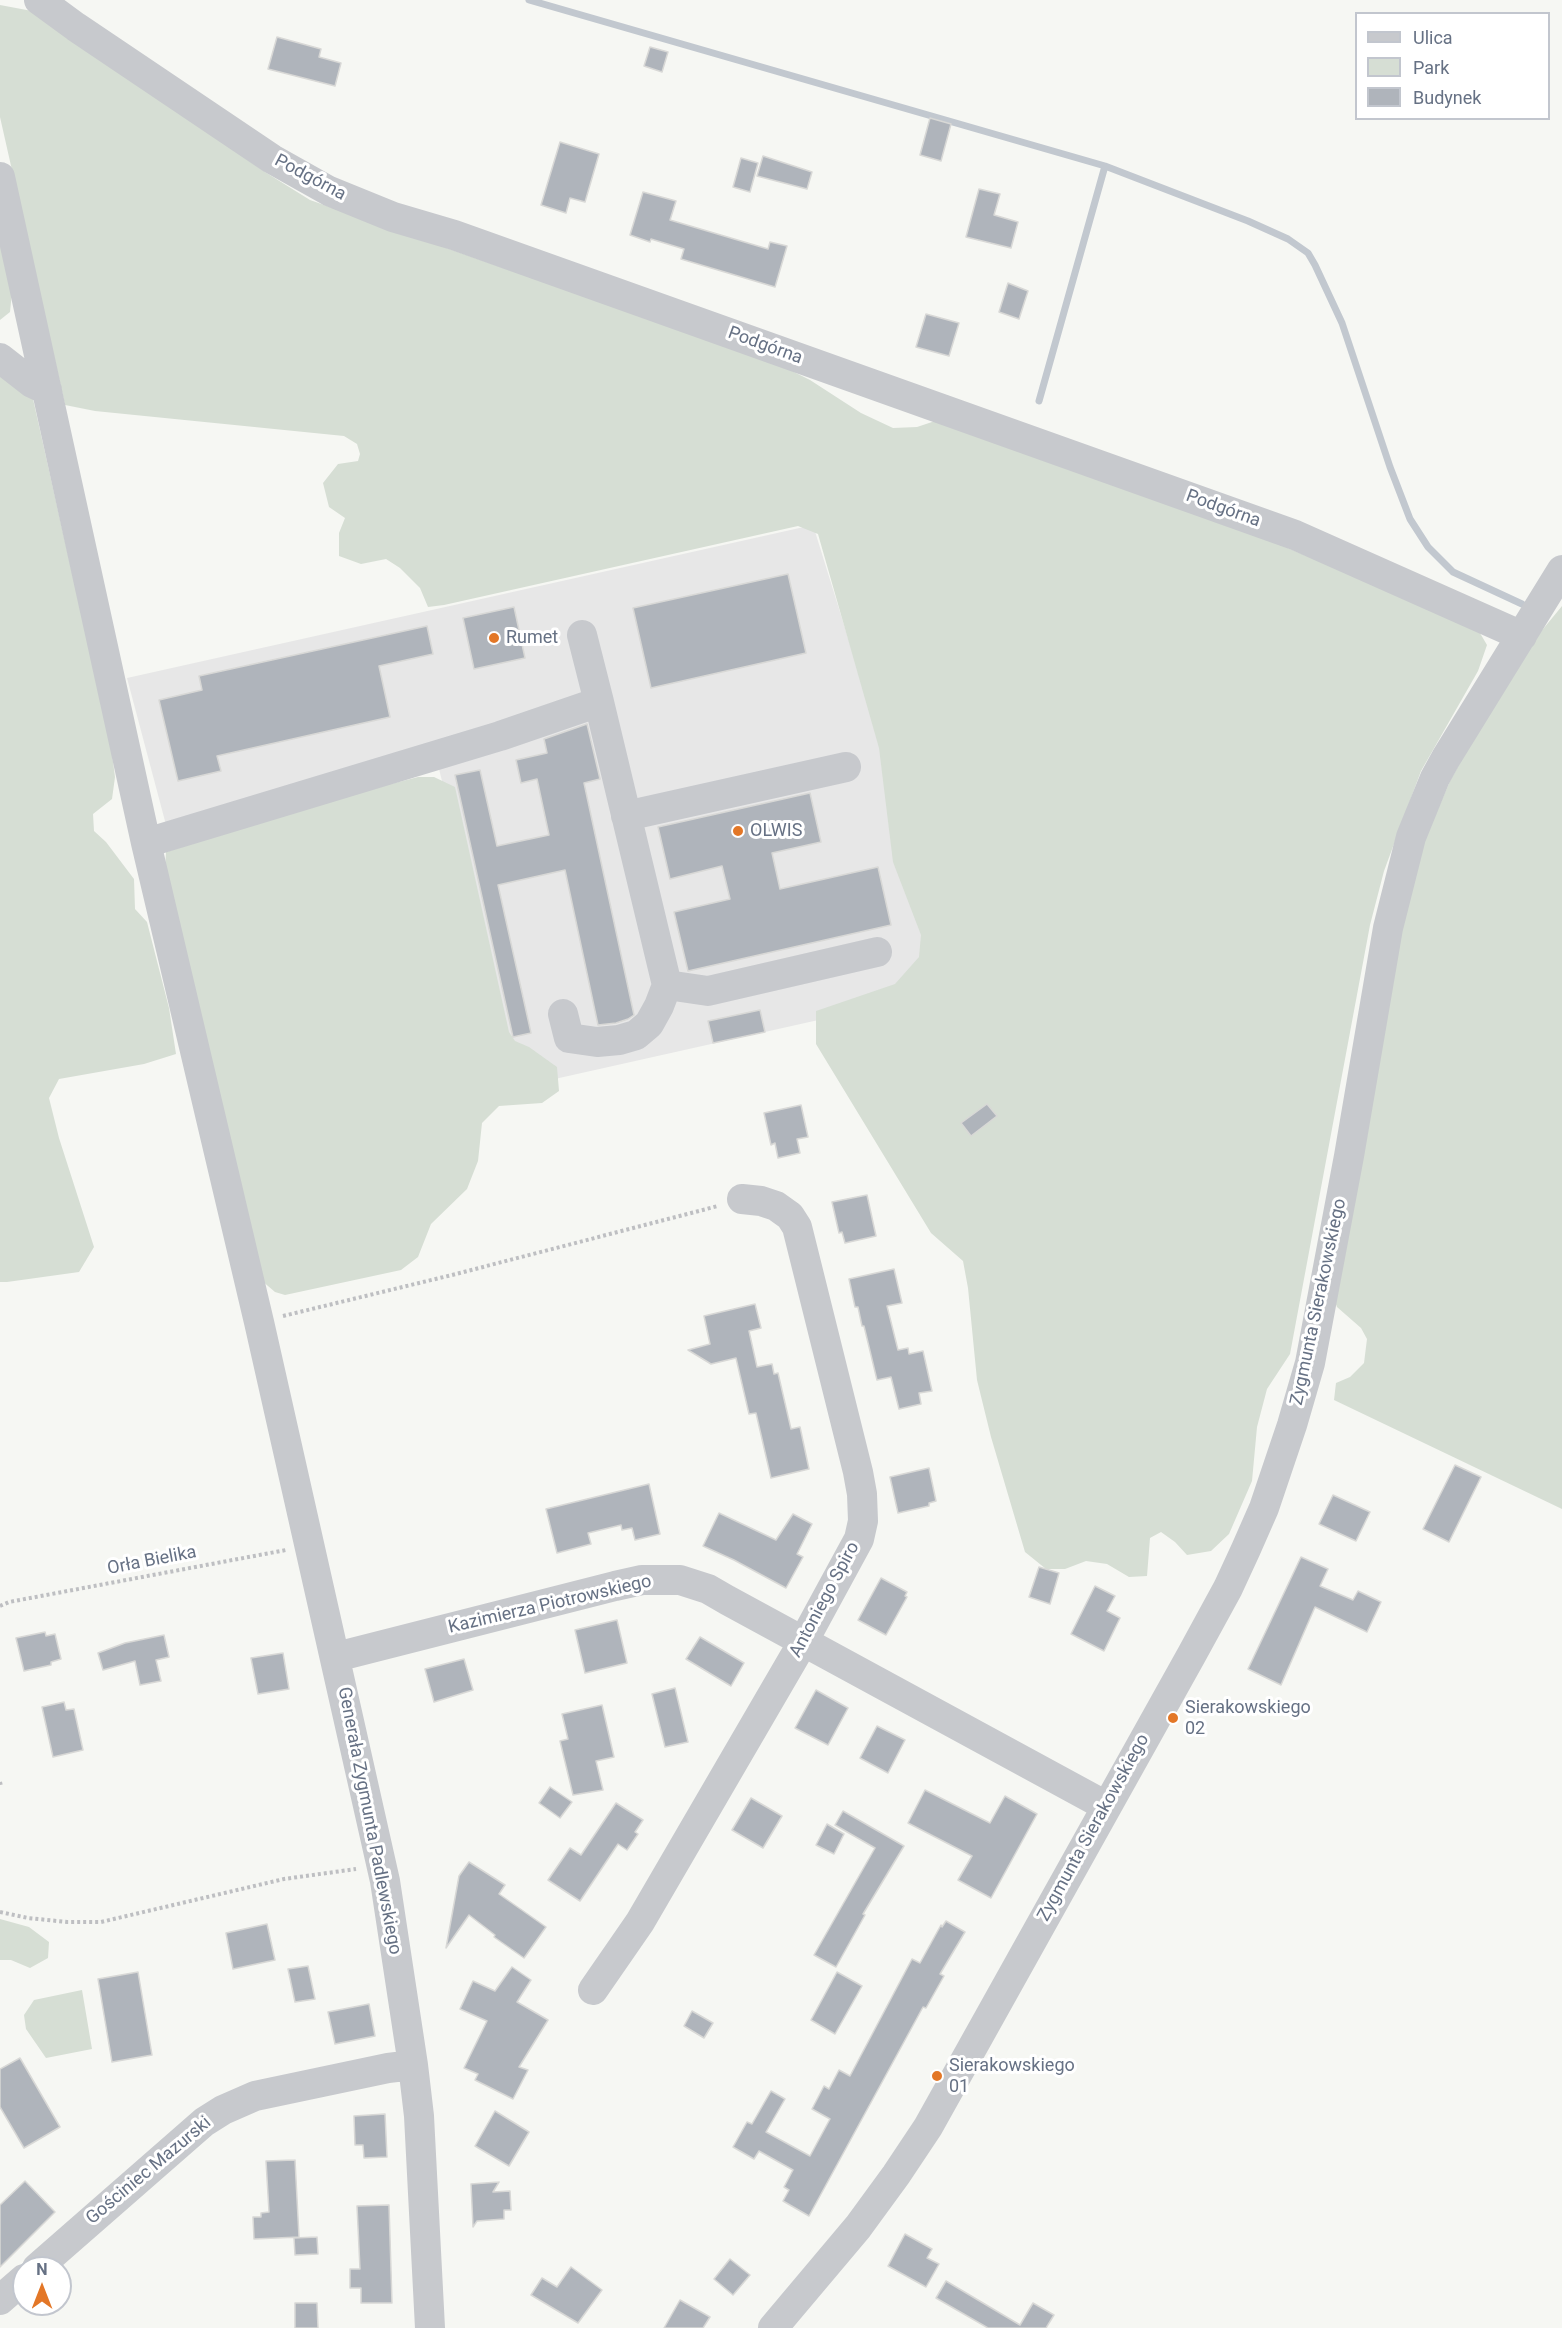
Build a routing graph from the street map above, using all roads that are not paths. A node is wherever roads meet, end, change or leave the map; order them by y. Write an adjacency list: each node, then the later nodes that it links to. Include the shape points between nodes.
1 (39, 0): 7 (street, Podgórna, via 272,159 329,191 393,217 465,239 1295,535)
2 (0, 177): 4 (street, Generała Zygmunta Padlewskiego)
3 (0, 358): 4 (street)
4 (47, 390): 11 (street, Generała Zygmunta Padlewskiego)
5 (1562, 570): 7 (street, Zygmunta Sierakowskiego)
6 (582, 635): 8 (street)
7 (1521, 636): 18 (street, Zygmunta Sierakowskiego, via 1435,778 1411,837 1388,928 1310,1363 1264,1508 1228,1587)
8 (599, 702): 10 (street); 11 (street, via 500,736)
9 (846, 767): 10 (street)
10 (626, 816): 13 (street)
11 (146, 843): 17 (street, Generała Zygmunta Padlewskiego)
12 (877, 952): 13 (street, via 708,991)
13 (667, 985): 14 (street, via 649,1024 636,1035 619,1040 569,1038)
14 (564, 1014)
15 (742, 1199): 16 (street, Antoniego Spiro, via 776,1206 797,1227 862,1494 859,1539)
16 (803, 1642): 17 (street, Kazimierza Piotrowskiego, via 708,1589 663,1578 615,1586); 18 (street, Kazimierza Piotrowskiego); 19 (street, Antoniego Spiro, via 640,1922)
17 (336, 1657): 20 (street, Generała Zygmunta Padlewskiego, via 386,1881)
18 (1106, 1806): 25 (street, Zygmunta Sierakowskiego, via 928,2127 858,2227)
19 (593, 1990)
20 (413, 2065): 21 (street, Gościniec Mazurski, via 255,2096 223,2110 204,2122); 24 (street, Generała Zygmunta Padlewskiego)
21 (51, 2256)
22 (12, 2290): 23 (street)
23 (0, 2300)
24 (430, 2328)
25 (773, 2328)

